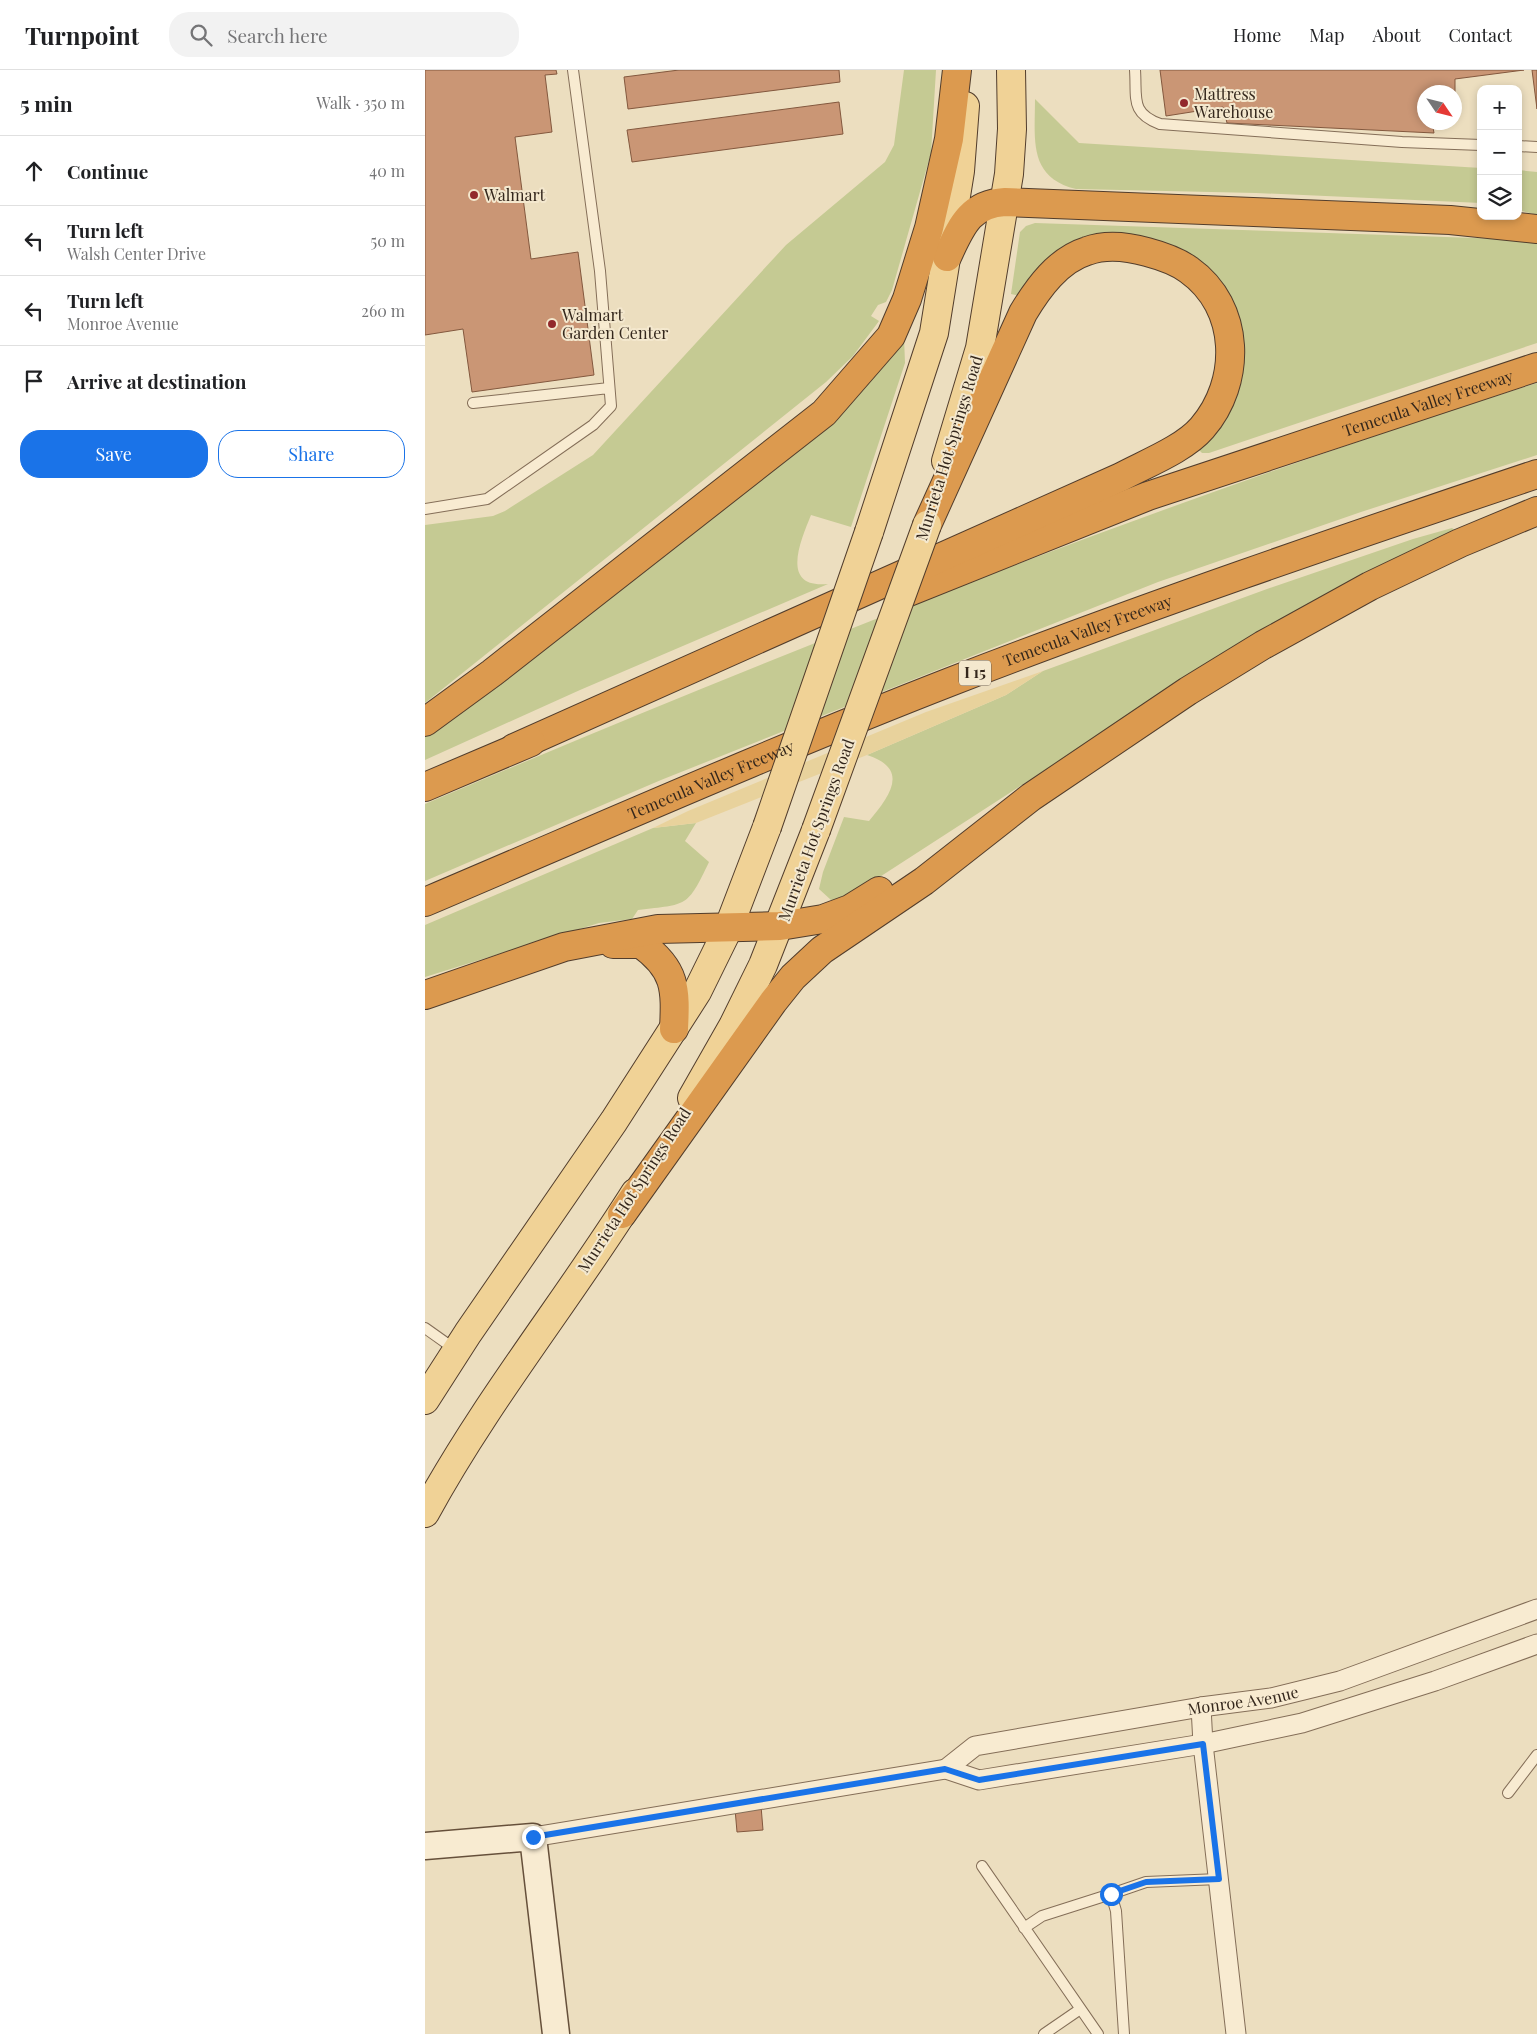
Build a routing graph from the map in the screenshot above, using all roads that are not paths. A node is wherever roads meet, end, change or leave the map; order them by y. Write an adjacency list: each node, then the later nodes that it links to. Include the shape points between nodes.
1 (573, 70): 13 (lane, via 600,271)
2 (957, 70): 19 (highway, via 949,140 929,228 907,299 891,336 824,413)
3 (964, 70): 11 (main road, via 966,89 960,172)
4 (1011, 70): 9 (main road, Murrieta Hot Springs Road, via 1012,129)
5 (1135, 70): 6 (lane, via 1137,107 1145,119 1160,124)
6 (1477, 145)
7 (1522, 146): 8 (lane)
8 (1537, 147)
9 (1005, 202): 10 (highway, via 1449,220); 11 (highway, via 987,203 972,214 959,230); 18 (main road, Murrieta Hot Springs Road, via 980,348)
10 (1537, 229)
11 (947, 257): 25 (main road, bridge, via 935,333 869,532)
12 (1537, 367): 20 (highway, Temecula Valley Freeway, via 1148,496)
13 (609, 388): 14 (lane); 16 (lane, via 611,406 593,425 487,499)
14 (473, 403)
15 (1537, 474): 23 (highway, Temecula Valley Freeway / I 15, via 1177,596 948,683)
16 (425, 509)
17 (1537, 511): 22 (highway, via 1370,586 1263,645)
18 (927, 525): 20 (highway, via 1023,313 1039,287 1061,266 1087,251 1114,247 1137,249 1173,261 1208,286 1230,331 1228,380 1202,429 1179,446 1121,477); 24 (main road, Murrieta Hot Springs Road, bridge)
19 (425, 722)
20 (513, 748): 21 (highway, Temecula Valley Freeway)
21 (425, 787)
22 (1031, 797): 24 (highway, via 850,910 823,919); 29 (highway, via 924,881 822,950 793,977)
23 (425, 902)
24 (780, 926): 25 (highway); 29 (main road, Murrieta Hot Springs Road, via 733,1026 681,1120)
25 (729, 929): 26 (highway, via 658,929); 28 (main road)
26 (564, 947): 27 (highway); 28 (highway, via 641,944 655,954 666,966 673,983)
27 (425, 994)
28 (674, 1030): 31 (main road)
29 (622, 1214): 33 (main road, Murrieta Hot Springs Road, via 519,1361 446,1474)
30 (425, 1328): 31 (lane)
31 (457, 1350): 32 (main road)
32 (425, 1400)
33 (425, 1514)
34 (1537, 1609): 36 (street, Monroe Avenue, via 1339,1681 1271,1698)
35 (1537, 1644): 37 (street, Monroe Avenue, via 1435,1682 1302,1723)
36 (1201, 1707): 37 (street); 39 (street, Monroe Avenue, via 975,1746)
37 (1203, 1744): 39 (street, Monroe Avenue, via 979,1780); 44 (street)
38 (1537, 1755): 40 (lane)
39 (945, 1769): 41 (street, Monroe Avenue)
40 (1509, 1793)
41 (533, 1837): 42 (street, Monroe Avenue); 48 (street)
42 (425, 1846)
43 (982, 1866): 46 (lane)
44 (1219, 1879): 45 (lane, via 1146,1882); 52 (street)
45 (1111, 1894): 46 (lane, via 1042,1916); 51 (lane, via 1116,1912)
46 (1024, 1928): 47 (lane)
47 (1079, 2010): 49 (lane); 50 (lane)
48 (557, 2034)
49 (1044, 2034)
50 (1098, 2034)
51 (1125, 2034)
52 (1236, 2034)

